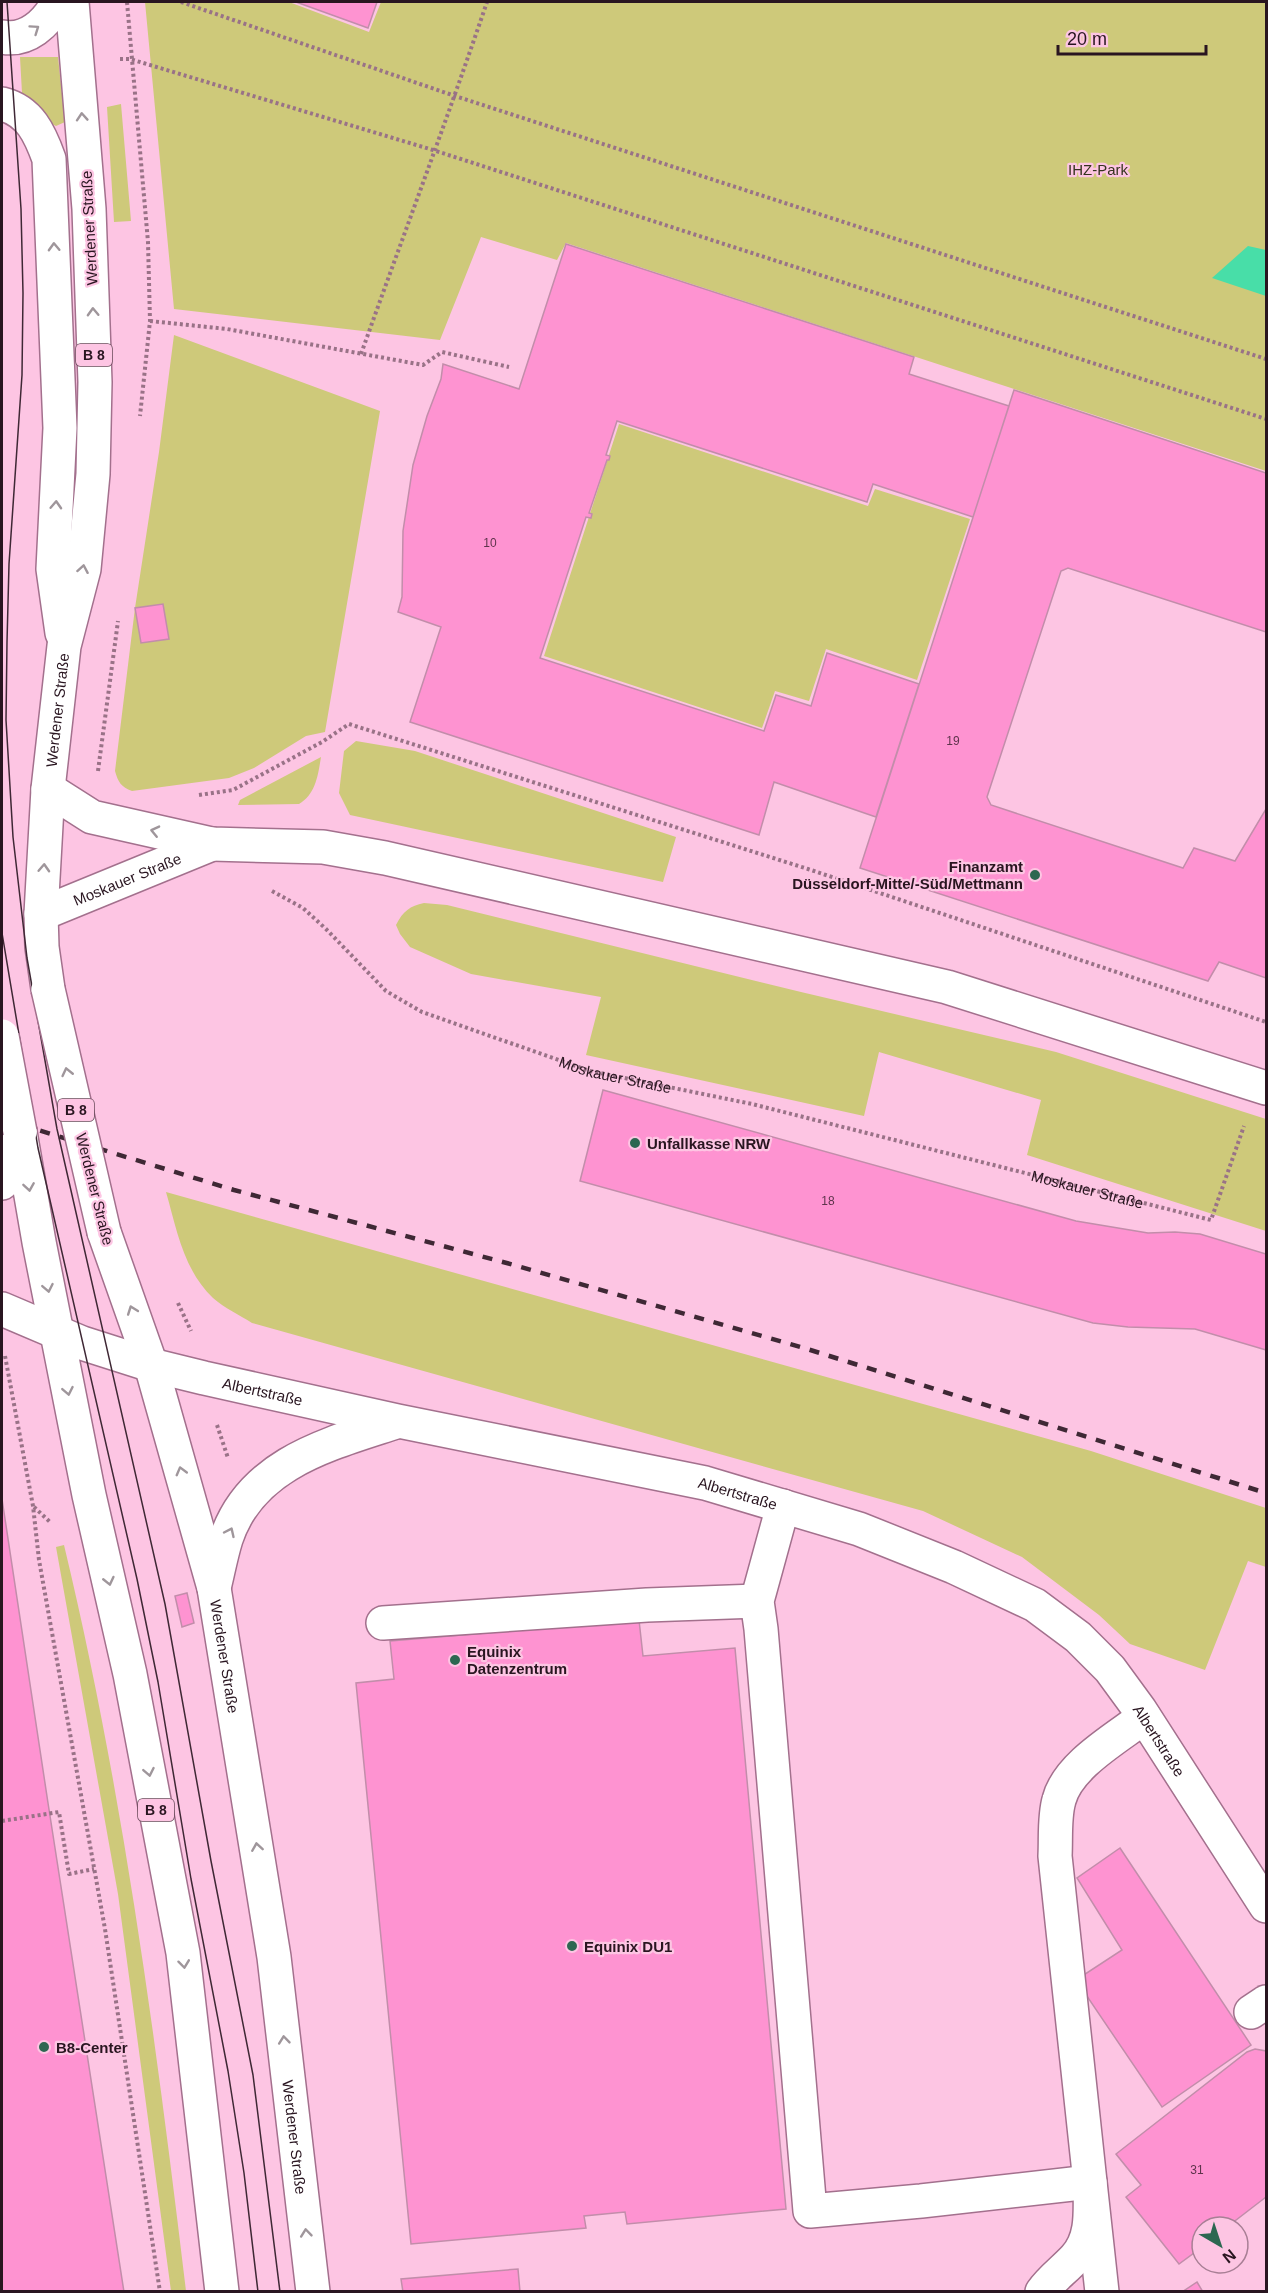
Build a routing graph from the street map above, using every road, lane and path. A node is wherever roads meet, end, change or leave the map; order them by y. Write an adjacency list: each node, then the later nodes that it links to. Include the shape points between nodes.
1 (58, 2): 6 (main road, one-way to 1, via 30,34 43,24)
2 (72, 2): 15 (main road, Werdener Straße / B 8, one-way to 2, via 84,569 93,474 95,382 90,210)
3 (127, 2): 9 (path, via 130,59)
4 (181, 2): 7 (path)
5 (487, 2): 7 (path)
6 (2, 37)
7 (455, 96): 9 (path); 12 (path)
8 (2, 104): 15 (main road, one-way to 8, via 52,569 60,428 49,159 40,132 26,117)
9 (433, 150): 11 (path); 14 (path)
10 (150, 321): 11 (path, via 227,329)
11 (361, 354): 13 (path, via 423,365 442,352)
12 (1266, 359)
13 (509, 367)
14 (1266, 419)
15 (64, 646): 16 (main road, Werdener Straße / B 8)
16 (48, 789): 18 (main road, Moskauer Straße, one-way to 16, via 93,817); 20 (main road, Werdener Straße / B 8, one-way to 16)
17 (191, 796): 21 (path, via 233,790 349,724 819,873)
18 (212, 844): 20 (main road, Moskauer Straße); 23 (main road, Moskauer Straße, via 323,847 385,858 947,987)
19 (264, 888): 23 (path, Moskauer Straße, via 303,908 386,991 422,1012 590,1071 752,1104 1211,1220)
20 (41, 914): 29 (main road, Werdener Straße / B 8, one-way to 20, bridge, via 104,1232 48,989)
21 (1266, 1022)
22 (2, 1036): 24 (main road, B 8, bridge)
23 (1263, 1086)
24 (20, 1132): 25 (main road); 27 (main road, B 8, one-way to 27)
25 (2, 1183)
26 (2, 1309): 27 (main road, Albertstraße)
27 (57, 1333): 29 (main road, Albertstraße); 43 (main road, B 8, one-way to 43, via 130,1674 183,1953)
28 (5, 1354): 39 (path)
29 (152, 1365): 31 (main road, Albertstraße); 34 (main road, Werdener Straße / B 8, one-way to 29)
30 (215, 1418): 32 (path)
31 (398, 1421): 33 (main road, Albertstraße, via 705,1483); 34 (main road, one-way to 31, via 226,1538 243,1506 269,1478 296,1458)
32 (231, 1467)
33 (783, 1506): 35 (main road); 37 (main road, Albertstraße, via 859,1529 1035,1605 1078,1637 1110,1669)
34 (214, 1588): 44 (main road, Werdener Straße / B 8, one-way to 34, via 274,1957)
35 (757, 1601): 36 (main road); 41 (main road, via 810,2211)
36 (382, 1623)
37 (1144, 1717): 40 (main road, Albertstraße); 41 (main road, via 1078,1768 1066,1782 1058,1801 1055,1856)
38 (2, 1821): 39 (path, via 59,1812 69,1874)
39 (94, 1869): 42 (path)
40 (1266, 1906)
41 (1089, 2182): 45 (main road, via 1089,2231 1084,2245); 46 (main road)
42 (160, 2292)
43 (222, 2292)
44 (313, 2292)
45 (1042, 2292)
46 (1102, 2292)

